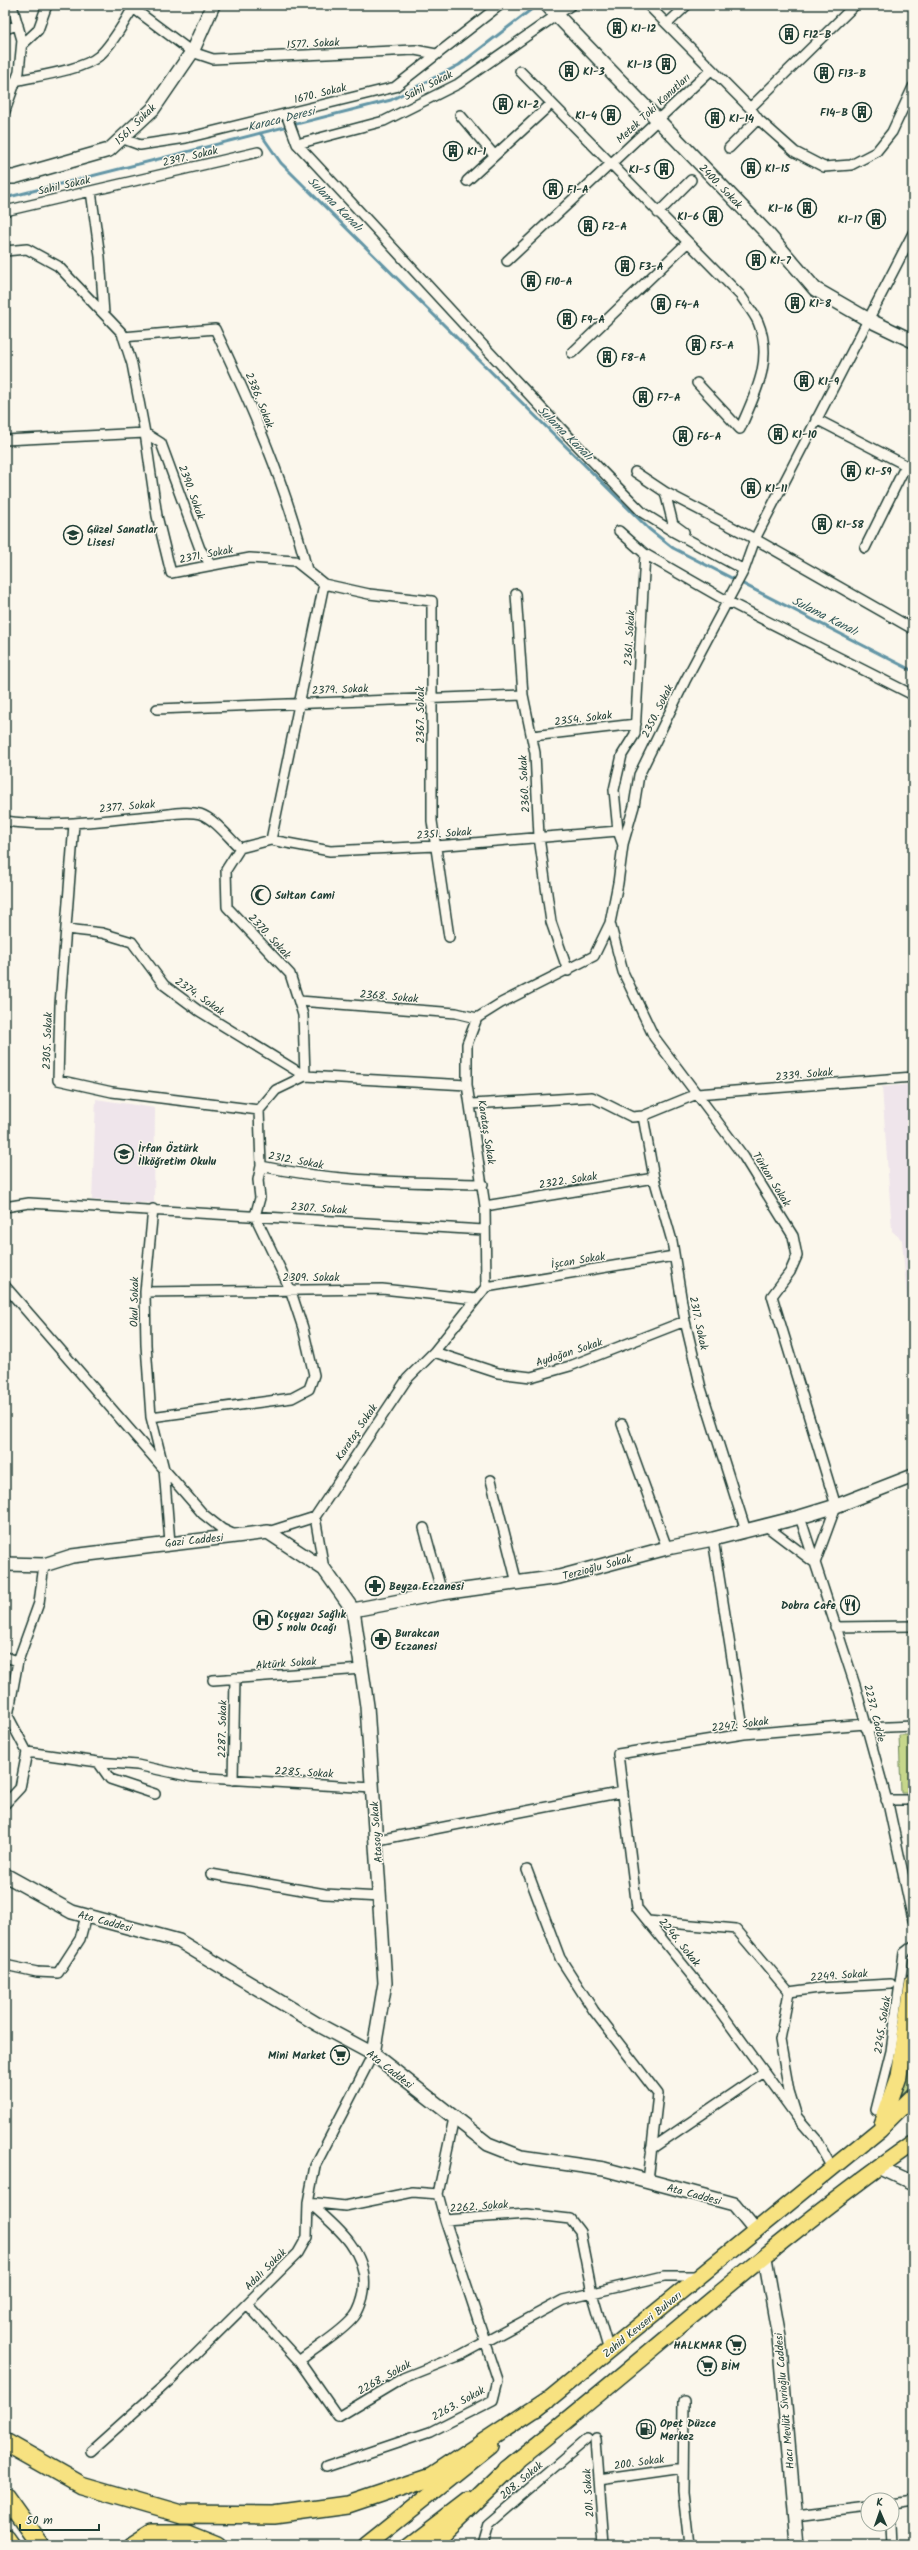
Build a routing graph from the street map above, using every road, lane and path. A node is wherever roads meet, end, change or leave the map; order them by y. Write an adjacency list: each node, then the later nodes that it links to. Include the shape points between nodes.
1 (12, 5): 12 (street)
2 (47, 5): 14 (street, via 38,30)
3 (213, 5): 15 (street, 1561. Sokak)
4 (500, 5): 16 (street, 1670. Sokak)
5 (570, 5): 10 (street, Sahil Sokak)
6 (648, 5): 11 (street)
7 (687, 5): 11 (street)
8 (134, 6): 15 (street, 1577. Sokak); 19 (street, via 115,37 98,57 66,70)
9 (854, 6): 22 (street)
10 (551, 10): 27 (street, 2400. Sokak); 29 (street, Sahil Sokak, via 518,40 458,84 390,118)
11 (667, 24): 17 (street)
12 (18, 25): 13 (street); 14 (street)
13 (5, 29)
14 (22, 45): 19 (street)
15 (192, 52): 16 (street, 1577. Sokak, via 213,59 415,50); 28 (street, 1561. Sokak, via 153,109)
16 (436, 54): 24 (street, 1670. Sokak, via 395,87)
17 (711, 70): 22 (street); 27 (street, Metek Toki Konutları)
18 (520, 71): 21 (street)
19 (11, 85): 23 (street)
20 (913, 87): 26 (street, via 892,132 876,152 851,165 824,166 795,152)
21 (551, 104): 32 (street); 33 (street)
22 (750, 108): 26 (street)
23 (5, 111)
24 (286, 114): 28 (street, 1670. Sokak, via 186,138 140,145); 29 (street)
25 (460, 115): 32 (street)
26 (758, 119): 30 (street)
27 (657, 121): 33 (street, Metek Toki Konutları); 46 (street, 2400. Sokak, via 767,233 815,289)
28 (121, 138): 34 (street, 1561. Sokak, via 109,150 14,177)
29 (297, 144): 62 (street, via 479,343 643,513)
30 (729, 148)
31 (258, 152): 37 (street, 2397. Sokak)
32 (494, 155): 36 (street)
33 (612, 164): 40 (street); 44 (street, Metek Toki Konutları)
34 (5, 177)
35 (691, 180): 40 (street)
36 (467, 182)
37 (128, 183): 38 (street, Sahil Sokak)
38 (91, 191): 39 (street, Sahil Sokak); 45 (street, via 100,257)
39 (5, 211)
40 (658, 213): 42 (street)
41 (913, 233): 46 (street, 2350. Sokak)
42 (688, 242): 49 (street); 50 (street, via 741,296 758,321 765,346 763,375 740,429)
43 (5, 251): 45 (street, 2371. Sokak, via 27,249 58,266)
44 (507, 261)
45 (104, 314): 47 (street, 2371. Sokak)
46 (867, 319): 48 (street, 2400. Sokak); 51 (street, 2350. Sokak)
47 (123, 337): 52 (street, 2371. Sokak, via 132,364); 63 (street, 2386. Sokak, via 215,329 245,392 295,521)
48 (913, 341)
49 (572, 353)
50 (698, 383)
51 (816, 419): 54 (street); 58 (street, 2350. Sokak)
52 (145, 433): 53 (street); 61 (street, 2390. Sokak, via 161,443 200,549); 61 (street, 2371. Sokak, via 157,516 171,573)
53 (5, 440)
54 (910, 467): 59 (street)
55 (635, 472): 56 (street)
56 (665, 492): 58 (street); 62 (street, via 673,524)
57 (619, 531): 60 (street)
58 (755, 539): 62 (street, 2350. Sokak); 67 (street)
59 (865, 548)
60 (645, 554): 66 (street); 73 (street, 2361. Sokak)
61 (211, 565): 63 (street, 2371. Sokak, via 250,558 296,561)
62 (744, 569): 66 (street, 2350. Sokak)
63 (308, 570): 64 (street, 2371. Sokak)
64 (324, 584): 70 (street, 2367. Sokak, via 369,594 432,601); 71 (street)
65 (516, 594): 68 (street, 2360. Sokak)
66 (729, 598): 69 (street); 80 (street, 2350. Sokak, via 639,775 634,806)
67 (913, 629)
68 (523, 695): 70 (street, 2379. Sokak); 74 (street, 2360. Sokak)
69 (913, 695)
70 (433, 698): 71 (street, 2379. Sokak); 81 (street, 2367. Sokak, via 432,821)
71 (301, 702): 72 (street, 2379. Sokak); 79 (street)
72 (157, 709)
73 (636, 724): 74 (street, 2354. Sokak); 77 (street, via 635,734 622,755 614,790)
74 (532, 736): 78 (street, 2360. Sokak)
75 (5, 821): 76 (street, 2377. Sokak, via 33,825)
76 (74, 824): 82 (street, 2377. Sokak, via 133,817 200,814); 84 (street, 2305. Sokak)
77 (618, 831): 78 (street, 2351. Sokak); 80 (street)
78 (538, 837): 81 (street, 2351. Sokak); 86 (street, 2360. Sokak, via 551,922)
79 (271, 840): 81 (street, 2351. Sokak, via 330,851); 82 (street)
80 (623, 845): 83 (street)
81 (436, 846): 85 (street, 2367. Sokak)
82 (240, 848): 87 (street, 2370. Sokak, via 226,870 227,907 290,974)
83 (610, 923): 86 (street, via 594,956); 92 (street, Türkan Sokak, via 624,972 654,1038)
84 (66, 929): 89 (street, 2374. Sokak, via 102,933 132,942 164,985 175,994 198,1011); 94 (street, 2305. Sokak, via 58,1080 112,1092)
85 (449, 937)
86 (568, 971): 88 (street, via 501,1003)
87 (299, 1001): 88 (street, 2368. Sokak, via 456,1013); 89 (street, 2370. Sokak, via 303,1015)
88 (477, 1018): 91 (street, Karataş Sokak, via 467,1044)
89 (305, 1076): 91 (street); 94 (street, via 276,1090)
90 (913, 1077): 92 (street, 2339. Sokak)
91 (467, 1085): 93 (street, Karataş Sokak)
92 (697, 1094): 95 (street); 117 (street, Türkan Sokak, via 744,1158 793,1236 797,1256 790,1272 772,1296)
93 (472, 1104): 95 (street, via 592,1097 620,1113 632,1117); 98 (street, Karataş Sokak)
94 (259, 1110): 96 (street, 2312. Sokak)
95 (643, 1116): 97 (street, 2317. Sokak)
96 (262, 1166): 98 (street, 2312. Sokak, via 304,1176); 102 (street, via 258,1180 260,1198)
97 (654, 1178): 99 (street, 2322. Sokak); 104 (street, 2317. Sokak)
98 (483, 1184): 99 (street, Karataş Sokak)
99 (485, 1206): 103 (street, Karataş Sokak)
100 (5, 1207): 101 (street, via 29,1203)
101 (153, 1209): 102 (street, 2307. Sokak); 108 (street, Okul Sokak)
102 (255, 1216): 103 (street, 2307. Sokak); 107 (street)
103 (484, 1230): 106 (street, Karataş Sokak)
104 (674, 1256): 106 (street, İşcan Sokak); 110 (street, 2317. Sokak)
105 (5, 1286): 114 (street)
106 (486, 1287): 109 (street, Karataş Sokak)
107 (290, 1289): 108 (street, 2309. Sokak); 109 (street, 2309. Sokak, via 382,1289); 112 (street, via 303,1328 314,1375 309,1389 292,1398)
108 (145, 1292): 112 (street, Okul Sokak)
109 (476, 1299): 111 (street, Karataş Sokak)
110 (685, 1321): 111 (street, Aydoğan Sokak, via 570,1366 531,1377 498,1373); 122 (street, 2317. Sokak, via 701,1388)
111 (434, 1352): 118 (street, Karataş Sokak, via 407,1379)
112 (152, 1418): 114 (street, Okul Sokak)
113 (622, 1424): 127 (street)
114 (164, 1469): 124 (street, via 203,1514 222,1529); 126 (street, Okul Sokak)
115 (913, 1476): 117 (street, Terzioğlu Sokak)
116 (490, 1480): 132 (street)
117 (836, 1506): 119 (street, Terzioğlu Sokak); 128 (street)
118 (315, 1516): 123 (street); 131 (street)
119 (800, 1517): 120 (street, Terzioğlu Sokak); 128 (street, 2237. Cadde)
120 (766, 1526): 122 (street, Terzioğlu Sokak); 128 (street)
121 (424, 1528): 133 (street)
122 (746, 1530): 125 (street, Terzioğlu Sokak)
123 (268, 1532): 124 (street, Gazi Caddesi); 131 (street)
124 (237, 1536): 126 (street, Gazi Caddesi)
125 (713, 1539): 127 (street, Terzioğlu Sokak); 145 (street)
126 (170, 1543): 130 (street, Gazi Caddesi, via 72,1556)
127 (668, 1548): 132 (street, Terzioğlu Sokak, via 559,1578)
128 (815, 1563): 136 (street, 2237. Cadde)
129 (5, 1564): 130 (street, Gazi Caddesi)
130 (44, 1565): 138 (street, via 39,1603)
131 (324, 1568): 134 (street)
132 (517, 1583): 133 (street, Terzioğlu Sokak)
133 (442, 1593): 134 (street, Terzioğlu Sokak)
134 (353, 1610): 139 (street, Atasoy Sokak)
135 (913, 1626): 136 (street)
136 (835, 1627): 143 (street, 2237. Cadde)
137 (5, 1657): 138 (street)
138 (18, 1661): 142 (street)
139 (362, 1669): 140 (street, Aktürk Sokak); 150 (street, Atasoy Sokak)
140 (235, 1678): 141 (street, Aktürk Sokak); 149 (street, 2287. Sokak)
141 (213, 1680)
142 (6, 1717): 146 (street)
143 (866, 1726): 144 (street, 2247. Sokak); 145 (street, 2247. Sokak); 153 (street, 2237. Cadde)
144 (913, 1726)
145 (744, 1734): 147 (street, 2247. Sokak)
146 (27, 1752): 148 (street); 155 (street, via 20,1788)
147 (618, 1754): 151 (street, 2246. Sokak)
148 (98, 1762): 149 (street, 2285. Sokak, via 137,1764 192,1777); 152 (street, via 110,1779)
149 (233, 1780): 150 (street, 2285. Sokak)
150 (372, 1788): 156 (street, Atasoy Sokak)
151 (623, 1792): 156 (street); 163 (street, 2246. Sokak, via 637,1908)
152 (155, 1794)
153 (886, 1800): 154 (street); 162 (street, 2237. Cadde)
154 (913, 1800)
155 (5, 1804)
156 (378, 1840): 160 (street, Atasoy Sokak)
157 (527, 1870): 177 (street, via 560,1958 594,2011 658,2094)
158 (211, 1874): 160 (street, via 325,1894)
159 (5, 1875): 161 (street, Ata Caddesi, via 72,1912)
160 (380, 1897): 169 (street, Atasoy Sokak, via 385,1983)
161 (86, 1916): 165 (street, via 80,1939 58,1973 37,1972); 169 (street, Ata Caddesi, via 179,1941 317,2024)
162 (913, 1920)
163 (648, 1921): 168 (street, via 736,1929); 170 (street, 2246. Sokak, via 717,2007)
164 (913, 1946): 172 (street, 2245. Sokak, via 904,1953 891,2051)
165 (5, 1965)
166 (913, 1981): 175 (main road, via 899,2076)
167 (891, 1984): 168 (street, 2249. Sokak)
168 (789, 1992): 173 (street, 2246. Sokak, via 780,2040 789,2091)
169 (374, 2054): 174 (street, Ata Caddesi); 183 (street, Adalı Sokak, via 315,2166)
170 (764, 2072): 173 (street, 2246. Sokak); 177 (street)
171 (913, 2096): 175 (main road, Zahid Kevseri Bulvarı)
172 (876, 2110)
173 (797, 2116): 179 (street, 2246. Sokak, via 816,2139)
174 (454, 2118): 180 (street, Ata Caddesi, via 488,2144 521,2157 604,2169); 182 (street)
175 (880, 2129): 179 (main road, Zahid Kevseri Bulvarı)
176 (913, 2144): 178 (main road)
177 (651, 2149): 180 (street)
178 (879, 2167): 181 (street); 186 (main road)
179 (832, 2168): 185 (main road, Zahid Kevseri Bulvarı)
180 (648, 2181): 185 (street, Ata Caddesi, via 734,2204)
181 (913, 2183)
182 (438, 2194): 183 (street, 2262. Sokak, via 413,2192 346,2206); 184 (street, 2262. Sokak)
183 (308, 2202): 189 (street, Adalı Sokak, via 307,2237 298,2253); 192 (street, via 336,2226 361,2258 365,2278 363,2298 355,2316)
184 (445, 2220): 188 (street, 2262. Sokak, via 527,2214 570,2219 580,2232); 190 (street, 2263. Sokak)
185 (756, 2231): 187 (main road, Zahid Kevseri Bulvarı)
186 (765, 2258): 198 (main road); 206 (street, Hacı Mevlüt Sivrioğlu Caddesi, via 779,2337)
187 (702, 2276): 188 (street, 2268. Sokak, via 664,2276); 191 (main road, Zahid Kevseri Bulvarı)
188 (592, 2293): 190 (street, 2268. Sokak, via 563,2300); 191 (street, 2262. Sokak)
189 (247, 2304): 192 (street); 197 (street, Adalı Sokak, via 169,2381)
190 (485, 2340): 192 (street, 2268. Sokak, via 460,2355 403,2378 338,2417); 199 (street, 2263. Sokak, via 498,2380 493,2400 430,2432)
191 (609, 2351): 194 (main road, Zahid Kevseri Bulvarı)
192 (298, 2361)
193 (684, 2400): 200 (street)
194 (546, 2401): 196 (highway, via 432,2477 348,2505 274,2515 181,2514 81,2485); 213 (main road, Zahid Kevseri Bulvarı)
195 (591, 2439): 201 (street, 201. Sokak); 216 (street, 208. Sokak, via 488,2524)
196 (5, 2442)
197 (91, 2451)
198 (514, 2463): 214 (main road); 215 (highway)
199 (326, 2467)
200 (683, 2468): 201 (street, 200. Sokak); 218 (street)
201 (599, 2480): 217 (street, 201. Sokak)
202 (5, 2496): 210 (highway)
203 (913, 2501): 204 (street)
204 (900, 2503)
205 (860, 2508): 206 (street)
206 (795, 2516): 219 (street, Hacı Mevlüt Sivrioğlu Caddesi)
207 (889, 2532): 220 (street)
208 (5, 2538): 209 (highway)
209 (10, 2545)
210 (40, 2545)
211 (133, 2545): 212 (highway, via 152,2533 187,2533)
212 (217, 2545)
213 (366, 2545)
214 (409, 2545)
215 (430, 2545)
216 (482, 2545)
217 (604, 2545)
218 (689, 2545)
219 (797, 2545)
220 (890, 2545)

